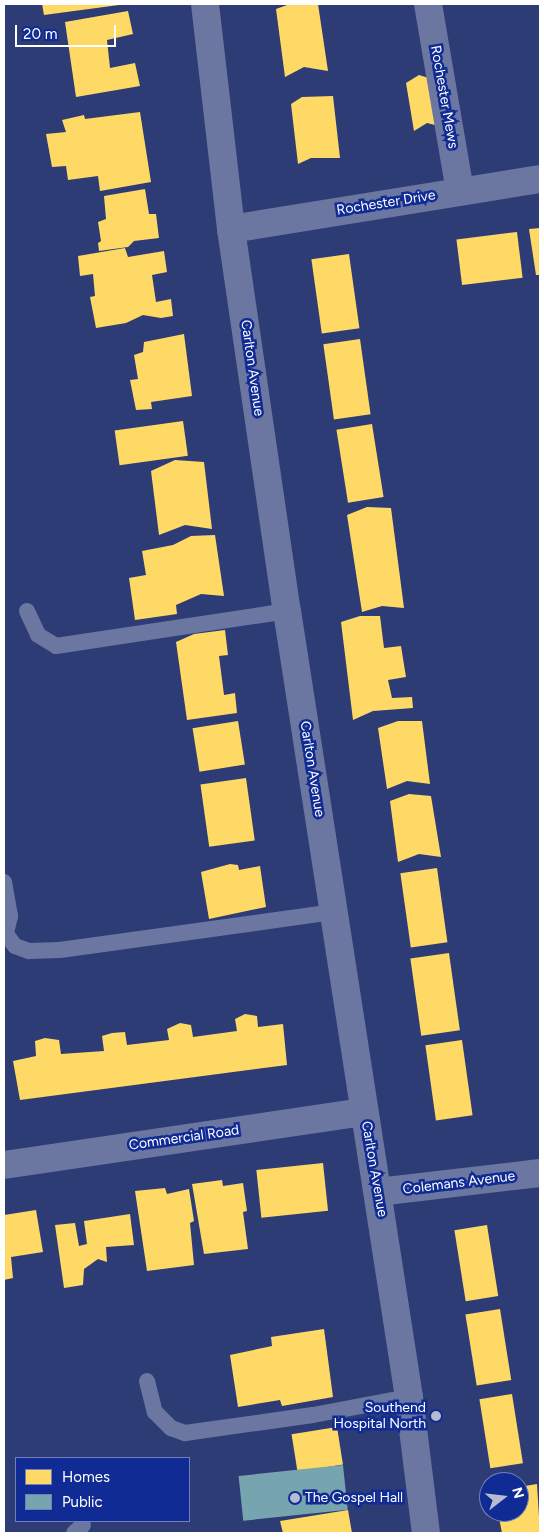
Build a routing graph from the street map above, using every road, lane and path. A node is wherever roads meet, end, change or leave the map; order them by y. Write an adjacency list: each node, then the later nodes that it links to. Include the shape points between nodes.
1 (205, 4): 5 (street, Carlton Avenue)
2 (428, 4): 4 (street, Rochester Mews)
3 (540, 179): 4 (street, Rochester Drive)
4 (460, 191): 5 (street, Rochester Drive)
5 (232, 229): 7 (street, Carlton Avenue)
6 (28, 611): 7 (lane, via 38,635 56,646)
7 (287, 611): 9 (street, Carlton Avenue)
8 (4, 882): 10 (lane, via 10,916)
9 (334, 912): 10 (lane, via 60,950 29,951 15,946); 11 (street, Carlton Avenue)
10 (5, 935)
11 (364, 1112): 12 (street, Commercial Road); 14 (street, Carlton Avenue)
12 (4, 1165)
13 (540, 1173): 14 (street, Colemans Avenue)
14 (378, 1192): 16 (street, Carlton Avenue)
15 (147, 1381): 16 (lane, via 155,1412 171,1428 185,1433 313,1415)
16 (409, 1397): 17 (street, Carlton Avenue)
17 (426, 1533)

